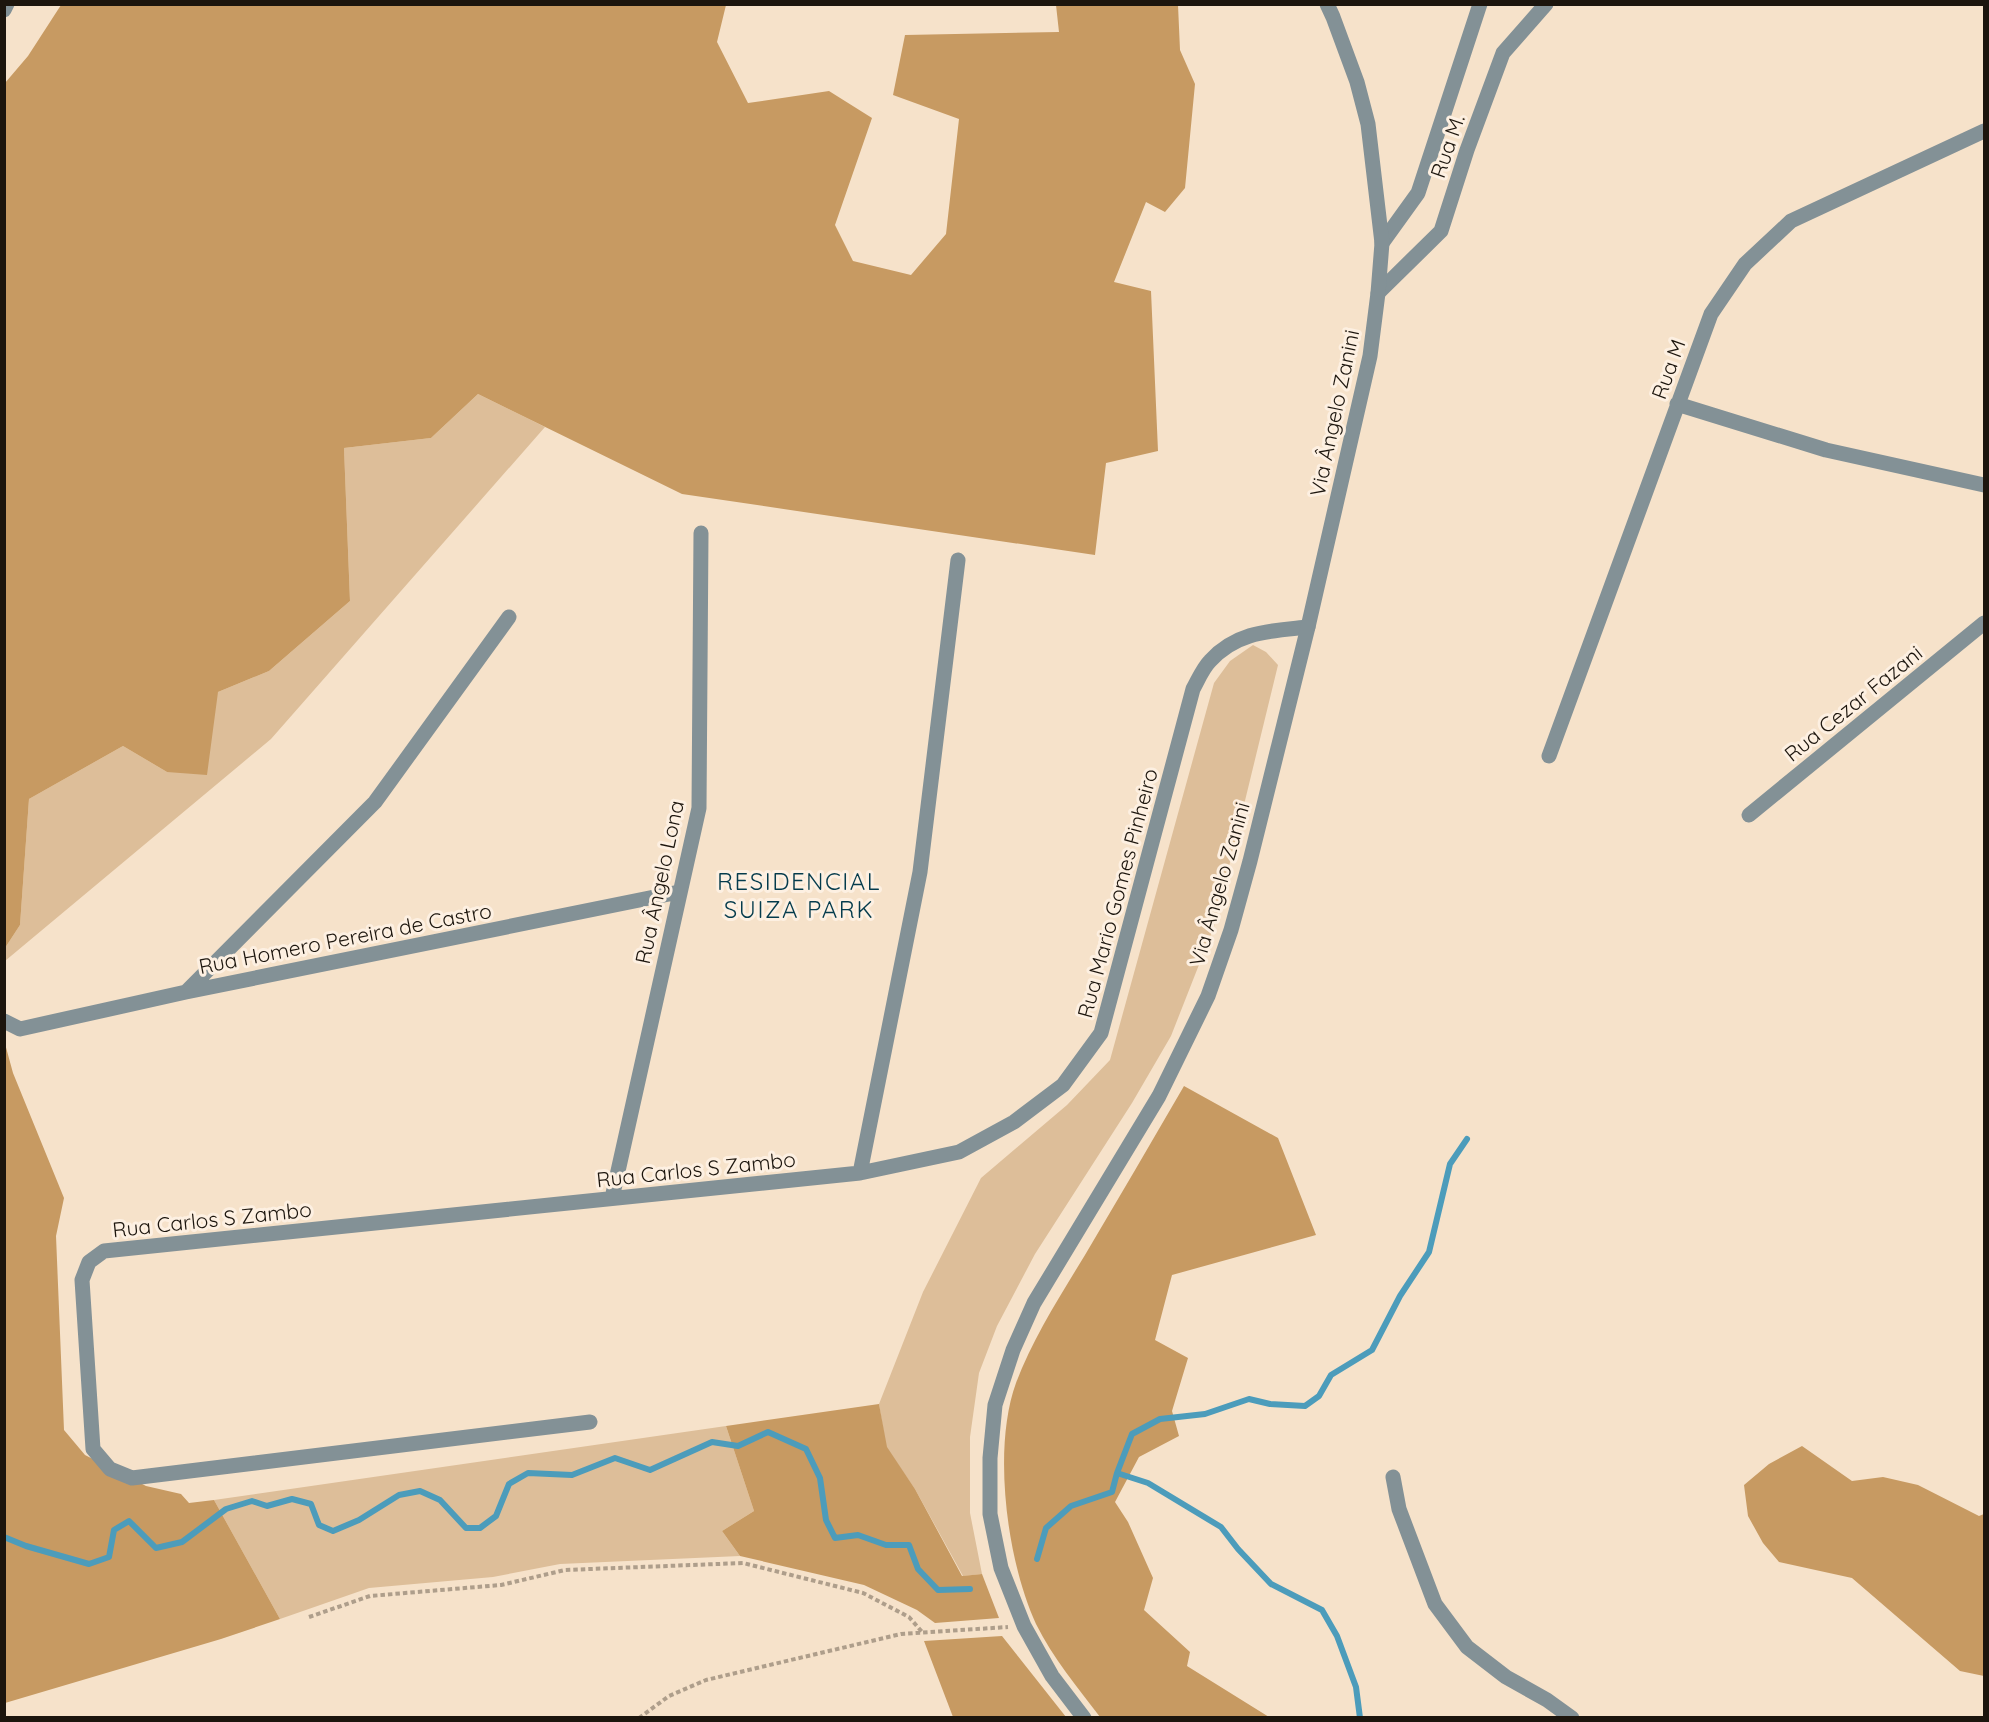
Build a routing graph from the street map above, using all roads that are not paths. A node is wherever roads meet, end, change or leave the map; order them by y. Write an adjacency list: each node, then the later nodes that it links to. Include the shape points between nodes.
1 (7, 4): 5 (street)
2 (1327, 4): 7 (street, Via Ângelo Zanini, via 1357,82 1368,124)
3 (1480, 4): 7 (street, via 1418,193)
4 (1546, 4): 8 (street, Rua M., via 1503,53 1441,231)
5 (4, 10)
6 (1984, 131): 9 (street, Rua M, via 1791,221 1745,264 1711,314)
7 (1382, 243): 8 (street, Via Ângelo Zanini)
8 (1378, 293): 15 (street, Via Ângelo Zanini, via 1370,356)
9 (1677, 404): 10 (street, via 1826,450); 16 (street, Rua M)
10 (1984, 485)
11 (701, 533): 18 (street, Rua Ângelo Lona, via 699,808)
12 (958, 560): 21 (street, via 920,872)
13 (509, 617): 19 (street, via 375,802)
14 (1984, 623): 17 (street, Rua Cezar Fazani)
15 (1308, 627): 21 (street, Rua Mario Gomes Pinheiro, via 1257,632 1226,646 1209,662 1193,689 1101,1034 1063,1085 1014,1122 959,1152); 25 (street, Via Ângelo Zanini, via 1250,861 1208,996 1159,1096 1034,1303 995,1405 990,1514 1001,1568 1024,1626 1052,1676)
16 (1549, 756)
17 (1749, 815)
18 (679, 892): 19 (street, Rua Homero Pereira de Castro); 22 (street, Rua Ângelo Lona)
19 (186, 992): 20 (street, Rua Homero Pereira de Castro, via 20,1029)
20 (4, 1021)
21 (860, 1173): 22 (street, Rua Carlos S Zambo)
22 (612, 1198): 23 (street, Rua Carlos S Zambo, via 104,1251 89,1262 82,1280 93,1449 110,1469 132,1478)
23 (590, 1422)
24 (1393, 1478): 26 (street, via 1399,1509 1435,1604 1467,1647 1506,1677)
25 (1084, 1718)
26 (1572, 1718)

